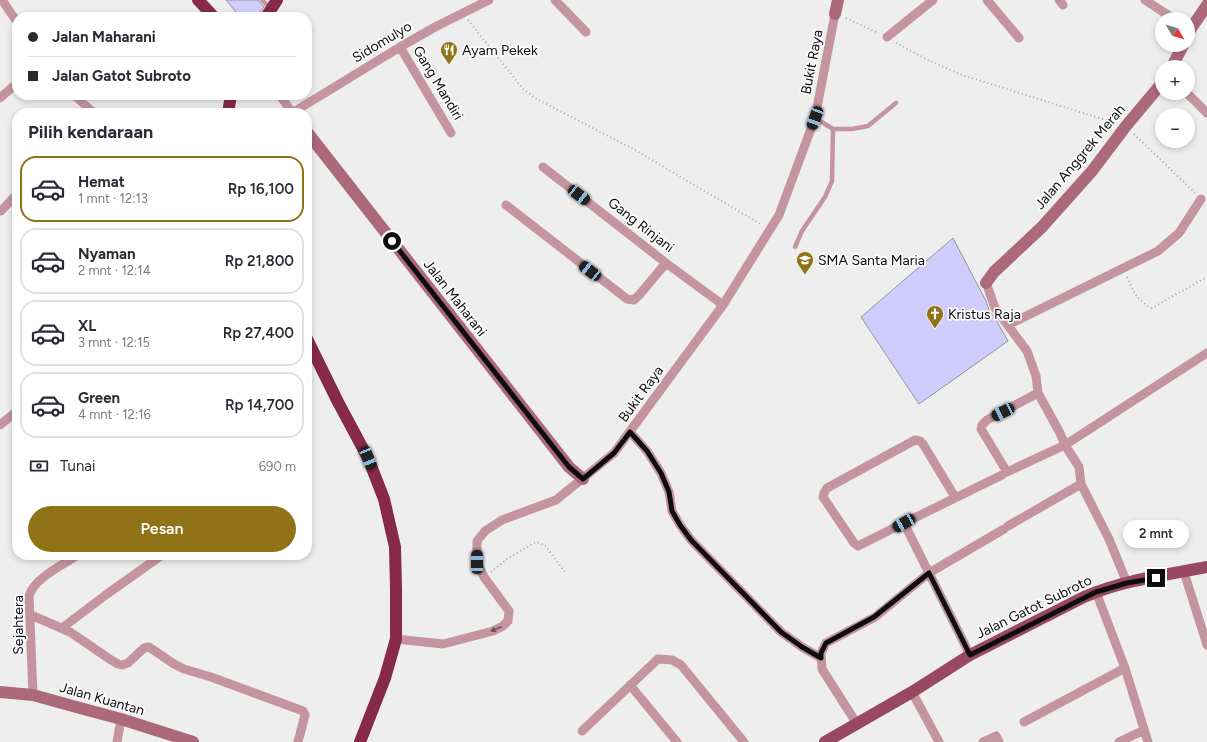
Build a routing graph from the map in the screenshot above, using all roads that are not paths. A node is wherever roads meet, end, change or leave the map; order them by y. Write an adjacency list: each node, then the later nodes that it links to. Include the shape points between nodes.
1 (198, 0): 12 (highway)
2 (262, 0): 11 (lane)
3 (489, 0): 20 (street, Sidomulyo)
4 (555, 0): 17 (street)
5 (838, 0): 14 (street)
6 (933, 0): 18 (street)
7 (987, 0): 19 (street)
8 (1145, 0): 13 (street)
9 (1207, 5): 16 (street)
10 (2, 6): 15 (street)
11 (271, 9)
12 (209, 12)
13 (1163, 12)
14 (836, 14): 30 (street, Bukit Raya)
15 (12, 17)
16 (1195, 23)
17 (586, 32)
18 (887, 37)
19 (1019, 38)
20 (400, 47): 28 (street, Sidomulyo); 32 (street, Gang Mandiri)
21 (12, 87): 23 (street)
22 (1155, 91): 41 (street, Jalan Anggrek Merah, via 1092,171 1042,227 994,272)
23 (0, 98)
24 (79, 100): 27 (street)
25 (1194, 100): 29 (street)
26 (896, 103): 31 (lane, via 868,126)
27 (88, 108)
28 (300, 108)
29 (1207, 113)
30 (815, 118): 31 (lane); 42 (street, Bukit Raya, via 779,215)
31 (833, 129): 39 (lane, via 832,181)
32 (451, 133)
33 (312, 138): 52 (street, Jalan Maharani, via 569,467)
34 (543, 167): 40 (street, Gang Rinjani)
35 (12, 199): 38 (street)
36 (1202, 199): 43 (street, via 1179,233 1158,251)
37 (506, 205): 40 (street, via 626,299 634,300)
38 (1, 211)
39 (795, 247)
40 (666, 263): 42 (street, Gang Rinjani)
41 (987, 285): 43 (street, via 995,308)
42 (723, 305): 49 (street, Bukit Raya)
43 (1008, 325): 46 (street, via 1027,351 1036,376)
44 (312, 349): 65 (highway, via 368,458 384,499 395,547)
45 (1207, 353): 50 (street)
46 (1038, 393): 50 (street); 51 (street, via 982,425 981,429)
47 (12, 415): 48 (street)
48 (0, 425)
49 (630, 432): 52 (street, Bukit Raya, via 614,453); 68 (street, via 647,451 661,473 669,492 672,511 691,540 781,632)
50 (1065, 445): 51 (street); 53 (street, via 1079,467)
51 (1004, 471): 54 (street)
52 (583, 479): 65 (street, Bukit Raya, one-way to 65, via 556,500 502,520 485,531 477,541 477,562 484,577 508,611 508,620 503,626 443,644)
53 (1081, 484): 60 (street); 61 (street, via 1110,539)
54 (955, 497): 55 (street); 55 (street, via 920,440 915,440 827,488 824,493 823,497 854,544 858,546)
55 (904, 523): 60 (street)
56 (70, 560): 63 (street, Sejahtera, via 34,586 29,596)
57 (155, 560): 64 (street)
58 (1207, 567): 59 (main road, Jalan Gatot Subroto)
59 (1184, 572): 61 (main road, Jalan Gatot Subroto); 66 (street)
60 (929, 573): 67 (street); 68 (street, via 874,617 826,643)
61 (1127, 583): 62 (main road, Jalan Gatot Subroto)
62 (1096, 592): 67 (main road, Jalan Gatot Subroto); 69 (street)
63 (31, 615): 64 (street); 73 (street, Sejahtera)
64 (62, 628): 82 (street, via 118,664 128,663 144,648 149,647 184,669 303,711 305,715)
65 (396, 639): 79 (highway)
66 (1207, 645)
67 (970, 655): 72 (main road, Jalan Gatot Subroto)
68 (821, 658): 76 (street, via 822,669)
69 (1125, 668): 75 (street); 77 (street)
70 (630, 685): 78 (street); 83 (street); 84 (street, via 658,659 672,660 681,665)
71 (0, 692): 73 (street, Jalan Kuantan)
72 (912, 692): 76 (main road, Jalan Gatot Subroto); 86 (street)
73 (33, 695): 74 (street, Jalan Kuantan)
74 (121, 718): 80 (street); 81 (street, Jalan Kuantan)
75 (1024, 722)
76 (857, 724): 85 (main road, Jalan Gatot Subroto)
77 (1144, 730): 89 (street); 90 (street)
78 (582, 732)
79 (363, 741)
80 (117, 742)
81 (194, 742)
82 (298, 742)
83 (677, 742)
84 (744, 742)
85 (825, 742)
86 (939, 742)
87 (983, 742): 88 (street, via 996,736)
88 (998, 742)
89 (1119, 742)
90 (1148, 742)

